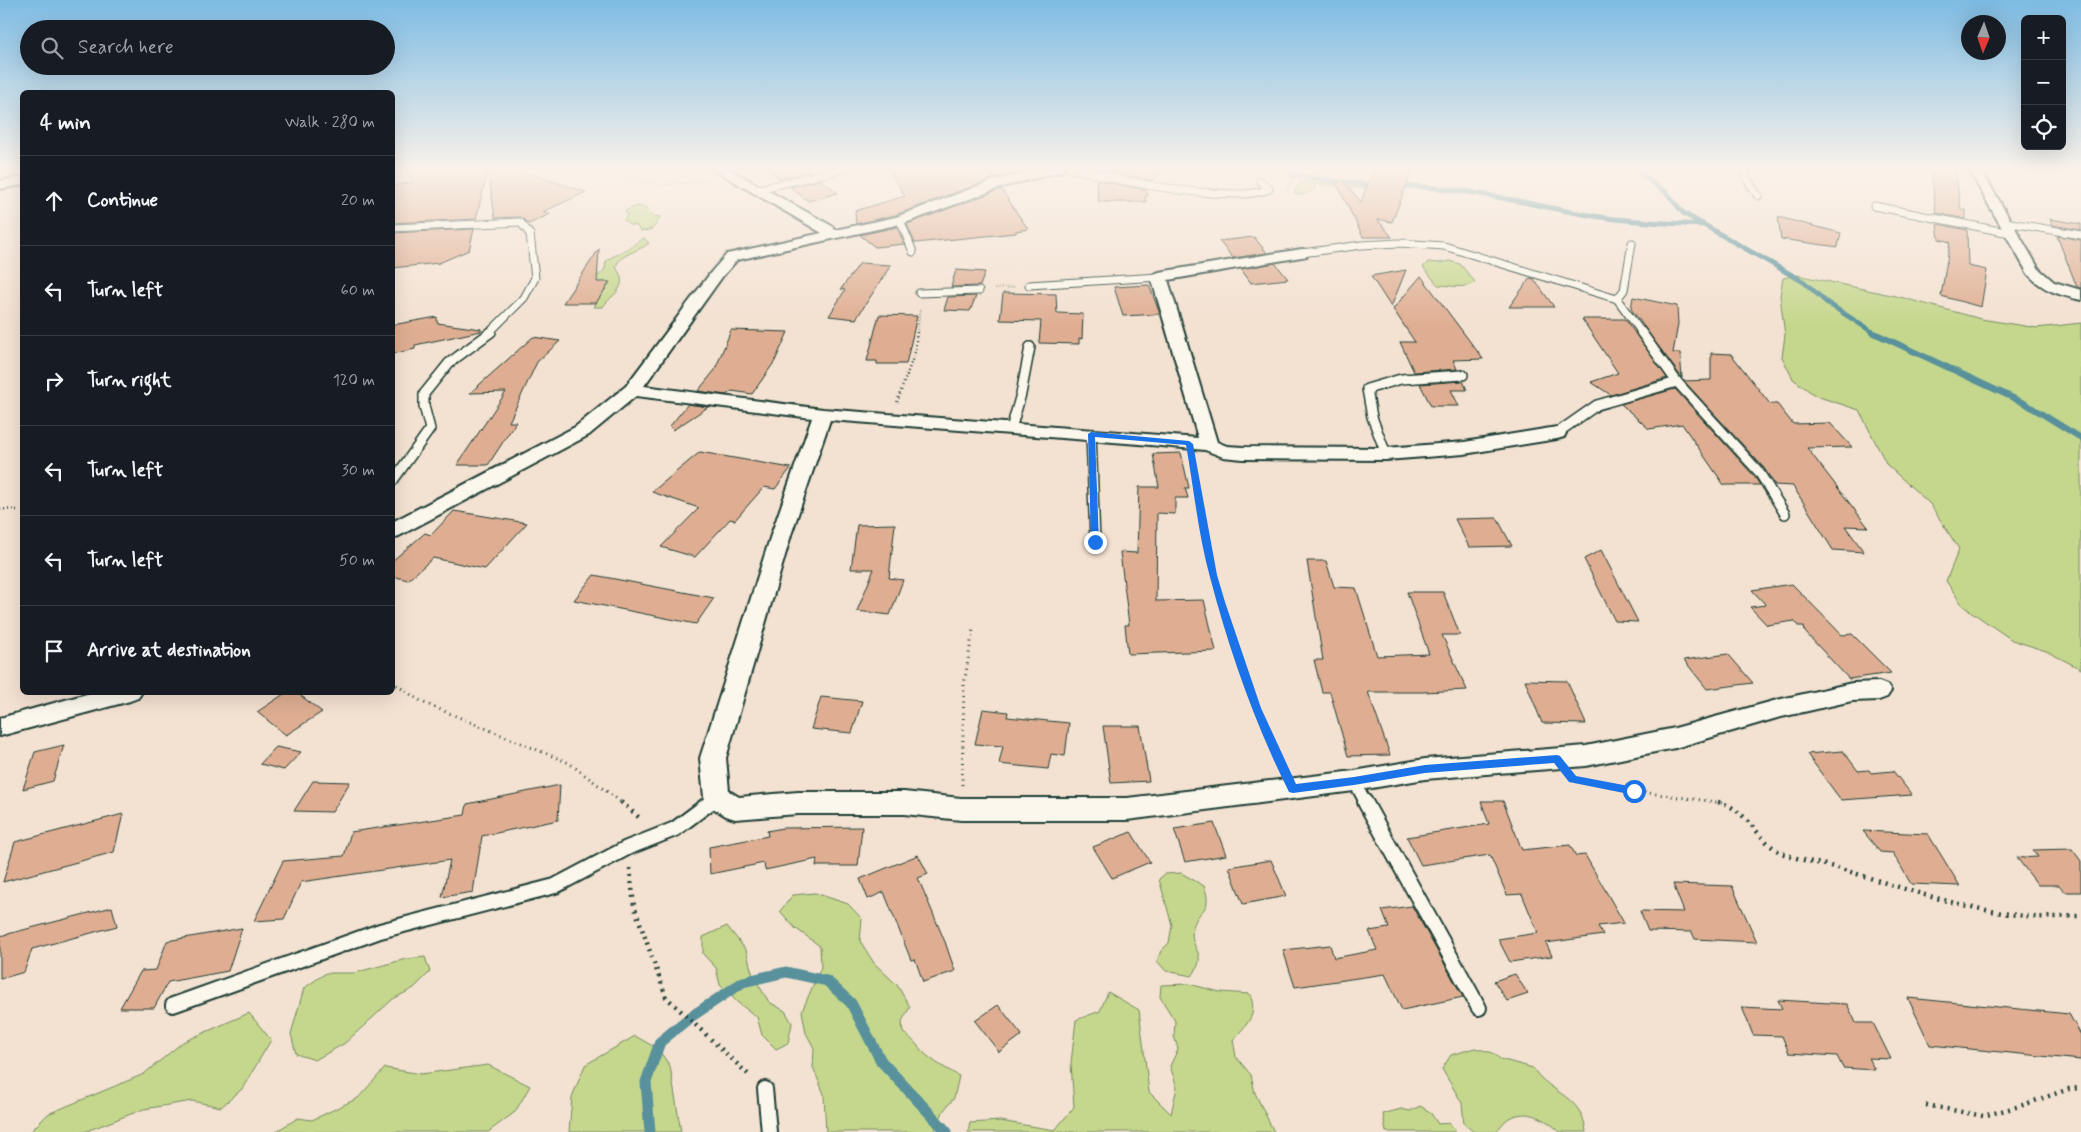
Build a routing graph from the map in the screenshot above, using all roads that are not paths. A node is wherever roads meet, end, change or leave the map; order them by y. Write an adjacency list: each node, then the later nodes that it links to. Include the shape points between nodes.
1 (900, 220): 11 (lane)
2 (812, 221): 8 (street)
3 (896, 221): 8 (street)
4 (1968, 221): 6 (lane)
5 (2004, 221): 6 (street)
6 (2007, 227): 9 (lane); 17 (street, via 2042,282)
7 (395, 228): 29 (lane, via 520,222 530,234 535,278 524,298 491,332 448,363 424,394 430,429)
8 (831, 234): 22 (street, via 732,257)
9 (2081, 236)
10 (1632, 243): 18 (lane, via 1624,290)
11 (912, 252)
12 (1302, 253): 13 (street); 18 (lane, via 1399,243 1444,246)
13 (1159, 277): 14 (lane); 27 (street)
14 (1029, 285)
15 (979, 291): 16 (lane)
16 (919, 293)
17 (2081, 295)
18 (1617, 299): 21 (lane)
19 (1030, 348): 24 (lane)
20 (1463, 375): 28 (lane, via 1396,380 1377,383 1367,389 1372,417)
21 (1678, 382): 25 (lane, via 1597,405); 30 (lane, via 1759,472)
22 (632, 390): 23 (street); 31 (street, via 582,431)
23 (823, 414): 24 (street); 37 (street, via 781,535 713,758)
24 (1011, 428): 26 (street)
25 (1557, 433): 28 (street, via 1464,448)
26 (1091, 434): 27 (street); 32 (lane)
27 (1209, 446): 28 (street, via 1243,453)
28 (1386, 454)
29 (395, 478)
30 (1785, 514)
31 (395, 529)
32 (1095, 542)
33 (1879, 691): 36 (street, via 1852,692 1666,740 1586,756 1425,769)
34 (119, 695): 35 (street)
35 (0, 727)
36 (1354, 781): 37 (street, via 1127,809 961,808 904,803 808,803 735,808); 39 (lane)
37 (716, 796): 38 (lane, via 675,829 627,848 555,886 380,932)
38 (173, 1005)
39 (1479, 1008)
40 (764, 1089): 41 (lane)
41 (769, 1132)

